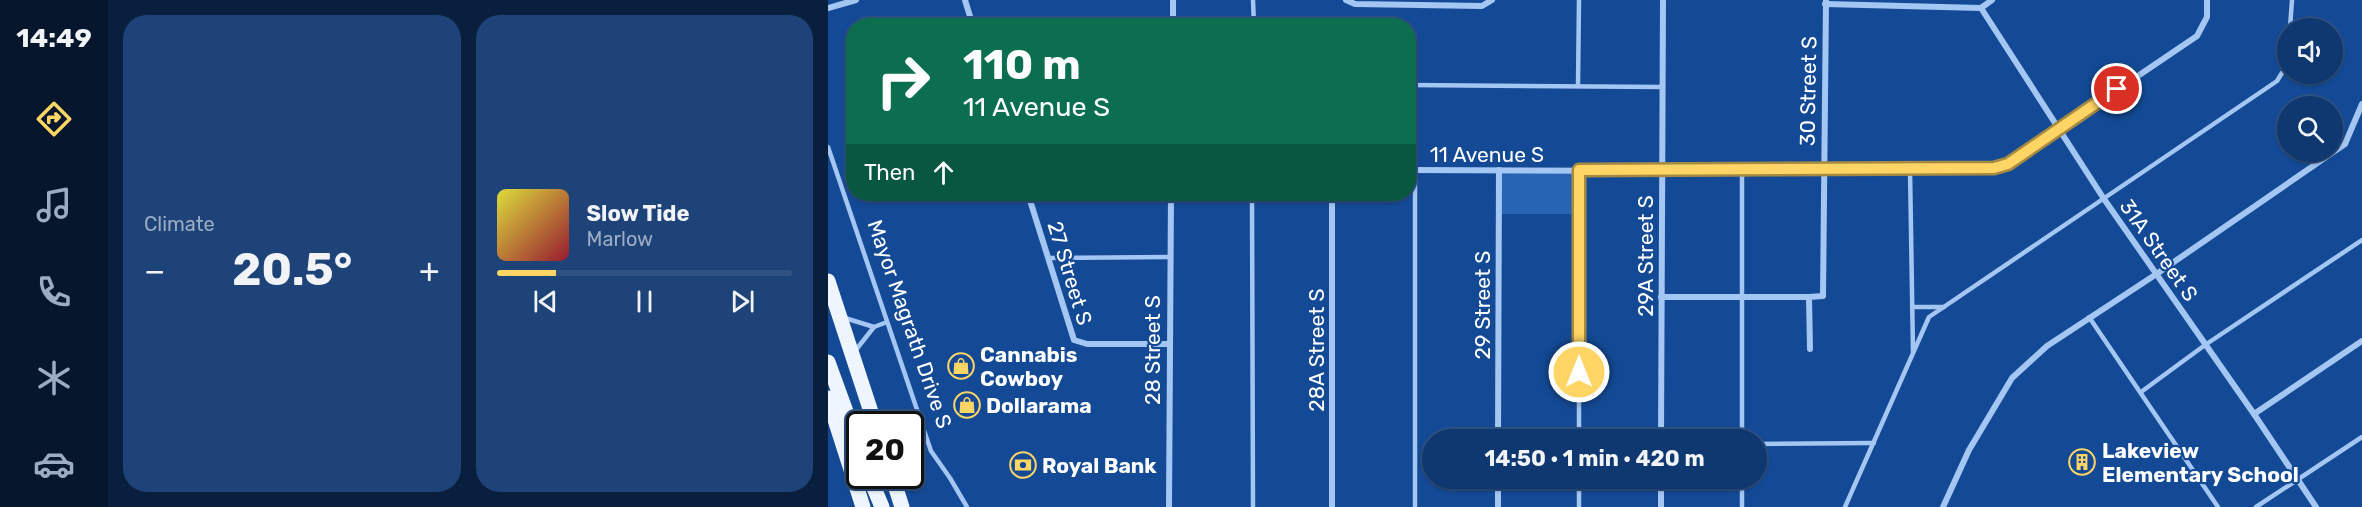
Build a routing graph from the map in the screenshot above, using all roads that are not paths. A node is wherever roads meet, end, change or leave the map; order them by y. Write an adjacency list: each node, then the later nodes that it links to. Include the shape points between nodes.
1 (856, 0): 14 (street)
2 (965, 0): 15 (street)
3 (1173, 0): 16 (street)
4 (1253, 0): 17 (lane)
5 (1346, 0): 6 (street, via 1355,4 1482,6)
6 (1492, 0)
7 (1578, 0): 20 (lane)
8 (1663, 0): 22 (street, 29A Street S)
9 (1992, 0): 13 (street)
10 (2207, 0): 24 (street, 11 Avenue S, via 2207,17 2197,36)
11 (2292, 0): 18 (lane)
12 (1826, 2): 13 (street); 31 (street, 30 Street S)
13 (1981, 8): 24 (street, 31A Street S)
14 (828, 9)
15 (971, 18)
16 (1173, 18)
17 (1254, 18)
18 (2291, 18)
19 (2277, 81): 33 (lane)
20 (1578, 85): 21 (lane); 22 (lane)
21 (1416, 86)
22 (1662, 87): 32 (street, 29A Street S)
23 (2362, 104): 44 (street, via 2345,144)
24 (2058, 129): 26 (street, 11 Avenue S, via 2008,164 1994,168); 33 (street, 31A Street S)
25 (828, 147): 34 (lane, Mayor Magrath Drive S)
26 (1910, 169): 31 (street, 11 Avenue S); 49 (lane)
27 (1416, 170): 28 (street, 11 Avenue S)
28 (1499, 170): 29 (street, 11 Avenue S); 67 (street, 29 Street S)
29 (1579, 170): 32 (street, 11 Avenue S); 68 (lane)
30 (1742, 170): 31 (street, 11 Avenue S); 32 (street, 11 Avenue S); 47 (lane)
31 (1824, 170): 48 (street, 30 Street S, via 1823,296)
32 (1662, 171): 46 (street, 29A Street S)
33 (2104, 199): 44 (street, 31A Street S); 50 (lane)
34 (846, 200)
35 (846, 201): 53 (lane, Mayor Magrath Drive S)
36 (1030, 201): 43 (street, 27 Street S)
37 (1171, 201): 42 (street, 28 Street S)
38 (1252, 201): 86 (lane)
39 (1332, 201): 87 (street, 28A Street S)
40 (1412, 201): 88 (lane)
41 (2362, 240): 57 (lane)
42 (1170, 257): 43 (lane); 56 (street, 28 Street S)
43 (1048, 258): 56 (street, 27 Street S, via 1074,340 1087,344)
44 (2156, 275): 52 (street); 57 (street, 31A Street S)
45 (828, 281): 51 (main road)
46 (1662, 297): 47 (street); 69 (street, 29A Street S)
47 (1742, 297): 48 (street); 70 (lane)
48 (1809, 297): 58 (street)
49 (1912, 307): 50 (lane); 59 (lane)
50 (1944, 307): 59 (lane, via 1929,317)
51 (839, 315): 54 (lane); 60 (main road)
52 (2089, 317): 62 (lane); 94 (street, via 2047,346 2012,378 1969,450)
53 (887, 322): 54 (lane); 84 (lane, Mayor Magrath Drive S, via 931,451)
54 (874, 327): 60 (lane)
55 (2362, 341): 66 (street)
56 (1169, 344): 85 (street, 28 Street S)
57 (2205, 345): 62 (lane); 66 (street, 31A Street S)
58 (1810, 349)
59 (1913, 355): 72 (lane)
60 (852, 356): 64 (main road)
61 (828, 362): 65 (main road)
62 (2141, 392): 95 (lane)
63 (828, 398): 81 (main road)
64 (871, 411)
65 (846, 412)
66 (2254, 414): 74 (street, 31A Street S)
67 (1498, 429)
68 (1579, 429)
69 (1661, 429)
70 (1742, 429)
71 (2362, 437): 74 (lane)
72 (1874, 442): 73 (lane); 93 (lane)
73 (1767, 444)
74 (2298, 480): 96 (lane); 97 (street, 31A Street S)
75 (874, 489): 82 (main road)
76 (896, 489): 83 (main road)
77 (1498, 489): 89 (street)
78 (1579, 489): 90 (lane)
79 (1661, 489): 91 (street)
80 (1742, 489): 92 (lane)
81 (863, 507)
82 (882, 507)
83 (902, 507)
84 (967, 507)
85 (1169, 507)
86 (1253, 507)
87 (1332, 507)
88 (1415, 507)
89 (1498, 507)
90 (1579, 507)
91 (1661, 507)
92 (1742, 507)
93 (1845, 507)
94 (1943, 507)
95 (2218, 507)
96 (2256, 507)
97 (2316, 507)

